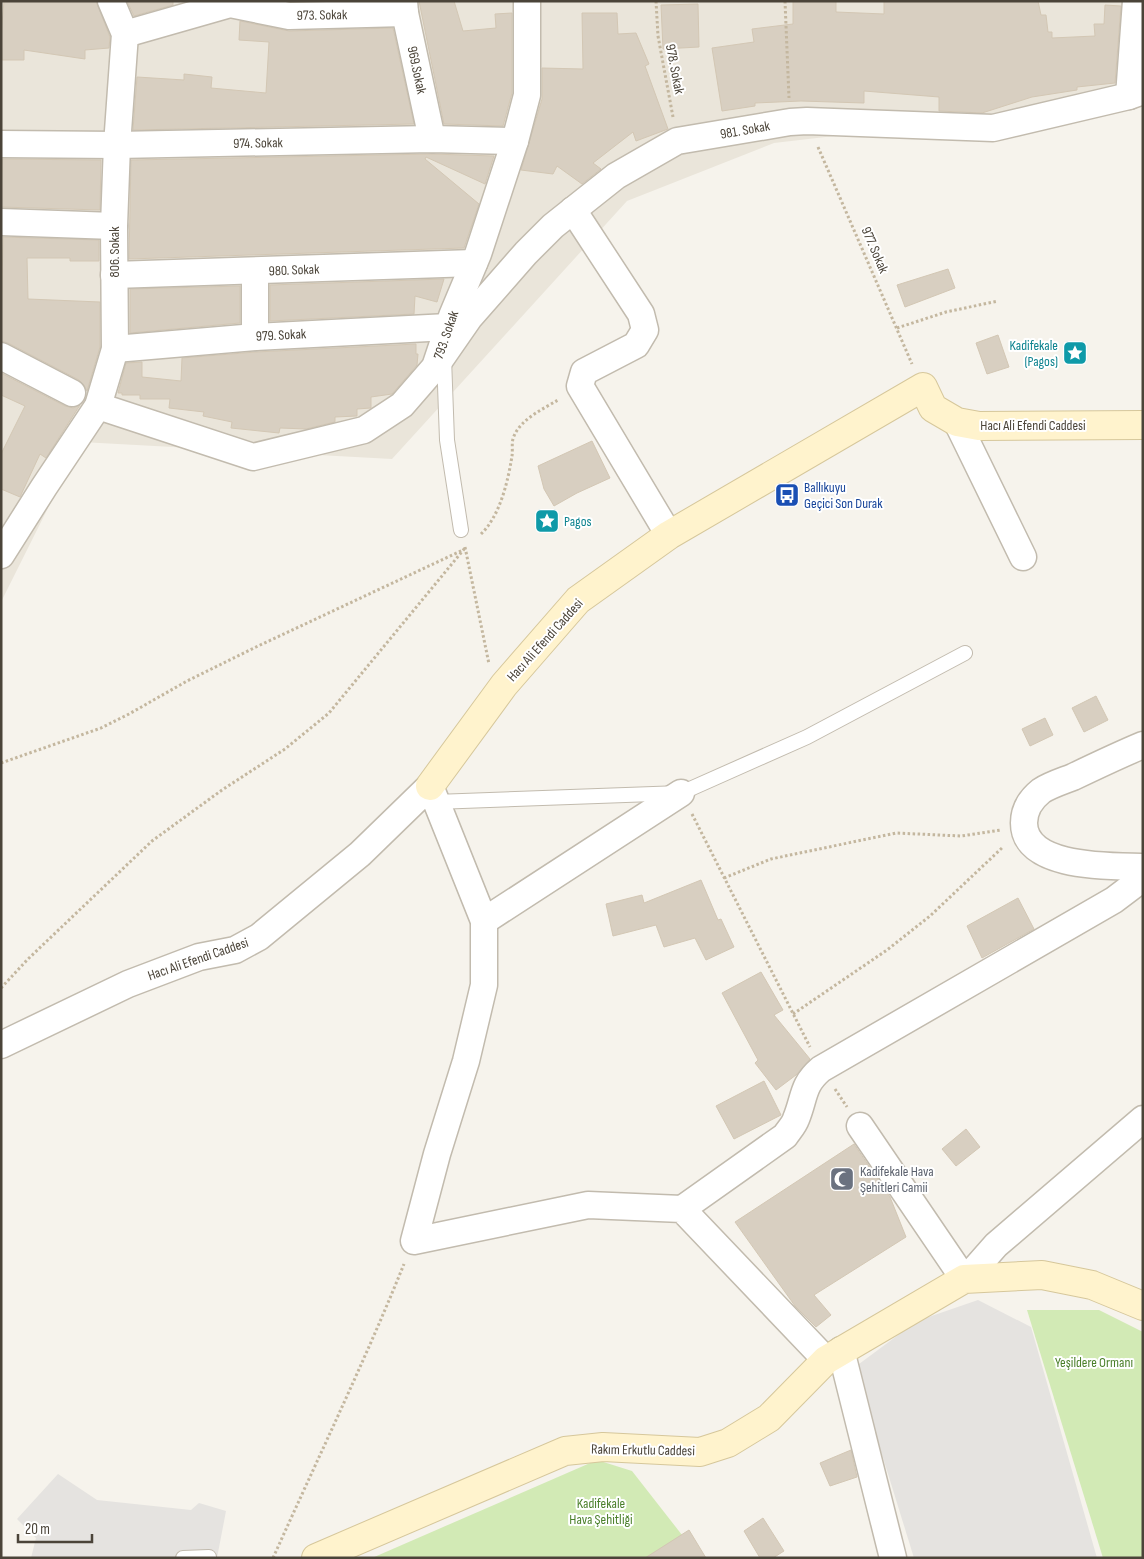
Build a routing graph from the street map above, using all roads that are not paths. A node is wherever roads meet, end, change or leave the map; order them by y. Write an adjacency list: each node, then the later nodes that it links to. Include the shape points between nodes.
1 (110, 1): 6 (street, 806. Sokak)
2 (527, 1): 9 (street, 793. Sokak, via 527,95)
3 (1136, 1): 7 (street)
4 (404, 7): 5 (street, 973. Sokak); 8 (street, 969.Sokak)
5 (289, 8): 6 (street, 973. Sokak, via 230,4)
6 (125, 34): 11 (street, 806. Sokak)
7 (1136, 94): 12 (street, 981. Sokak, via 993,128 798,121 677,141 616,176)
8 (432, 140): 9 (street, 974. Sokak); 11 (street, 974. Sokak)
9 (515, 141): 15 (street, 793. Sokak)
10 (1, 144): 11 (street, 974. Sokak)
11 (117, 145): 14 (street, 806. Sokak)
12 (573, 210): 22 (street, 981. Sokak, via 526,253 470,318); 28 (street, via 641,314 645,330 636,345 584,372 580,386)
13 (1, 222): 14 (street)
14 (114, 226): 17 (street, 806. Sokak)
15 (474, 263): 16 (street, 980. Sokak); 18 (street, 793. Sokak)
16 (255, 272): 17 (street, 980. Sokak); 19 (street)
17 (114, 275): 20 (street, 806. Sokak)
18 (448, 327): 19 (street, 979. Sokak); 22 (street, 793. Sokak)
19 (254, 337): 20 (street, 979. Sokak)
20 (115, 349): 24 (street, 806. Sokak)
21 (1, 356): 23 (street)
22 (439, 361): 24 (street, 793. Sokak, via 402,405 364,430 253,457); 27 (lane)
23 (72, 393)
24 (98, 406): 29 (street, 806. Sokak)
25 (956, 422): 26 (main road, Hacı Ali Efendi Caddesi, via 979,426); 28 (main road, Hacı Ali Efendi Caddesi, via 933,408 923,387); 30 (street)
26 (1143, 425)
27 (461, 530)
28 (669, 535): 34 (main road, Hacı Ali Efendi Caddesi, via 578,600 504,685)
29 (1, 555)
30 (1023, 557)
31 (965, 653): 33 (lane, via 807,737)
32 (1143, 745): 35 (street, via 1042,790 1028,804 1024,819 1024,828 1038,851 1064,860 1100,866)
33 (682, 793): 34 (lane); 37 (street)
34 (432, 794): 37 (street); 38 (street, Hacı Ali Efendi Caddesi, via 259,937 234,950 199,957 128,984)
35 (1143, 867)
36 (1143, 878): 41 (street, via 1114,900 821,1069 806,1085 796,1121 785,1136)
37 (484, 921): 41 (street, via 484,985 466,1061 414,1241 588,1205)
38 (1, 1044)
39 (1143, 1119): 42 (street, via 996,1245)
40 (860, 1126): 42 (street)
41 (682, 1209): 44 (street)
42 (965, 1279): 43 (main road, Rakım Erkutlu Caddesi, via 1042,1275 1092,1285); 44 (main road, Rakım Erkutlu Caddesi)
43 (1143, 1306)
44 (834, 1355): 47 (main road, Rakım Erkutlu Caddesi, via 769,1418 728,1443 700,1452 603,1447 565,1451); 48 (street)
45 (209, 1557): 46 (lane)
46 (183, 1558)
47 (316, 1558)
48 (893, 1558)

